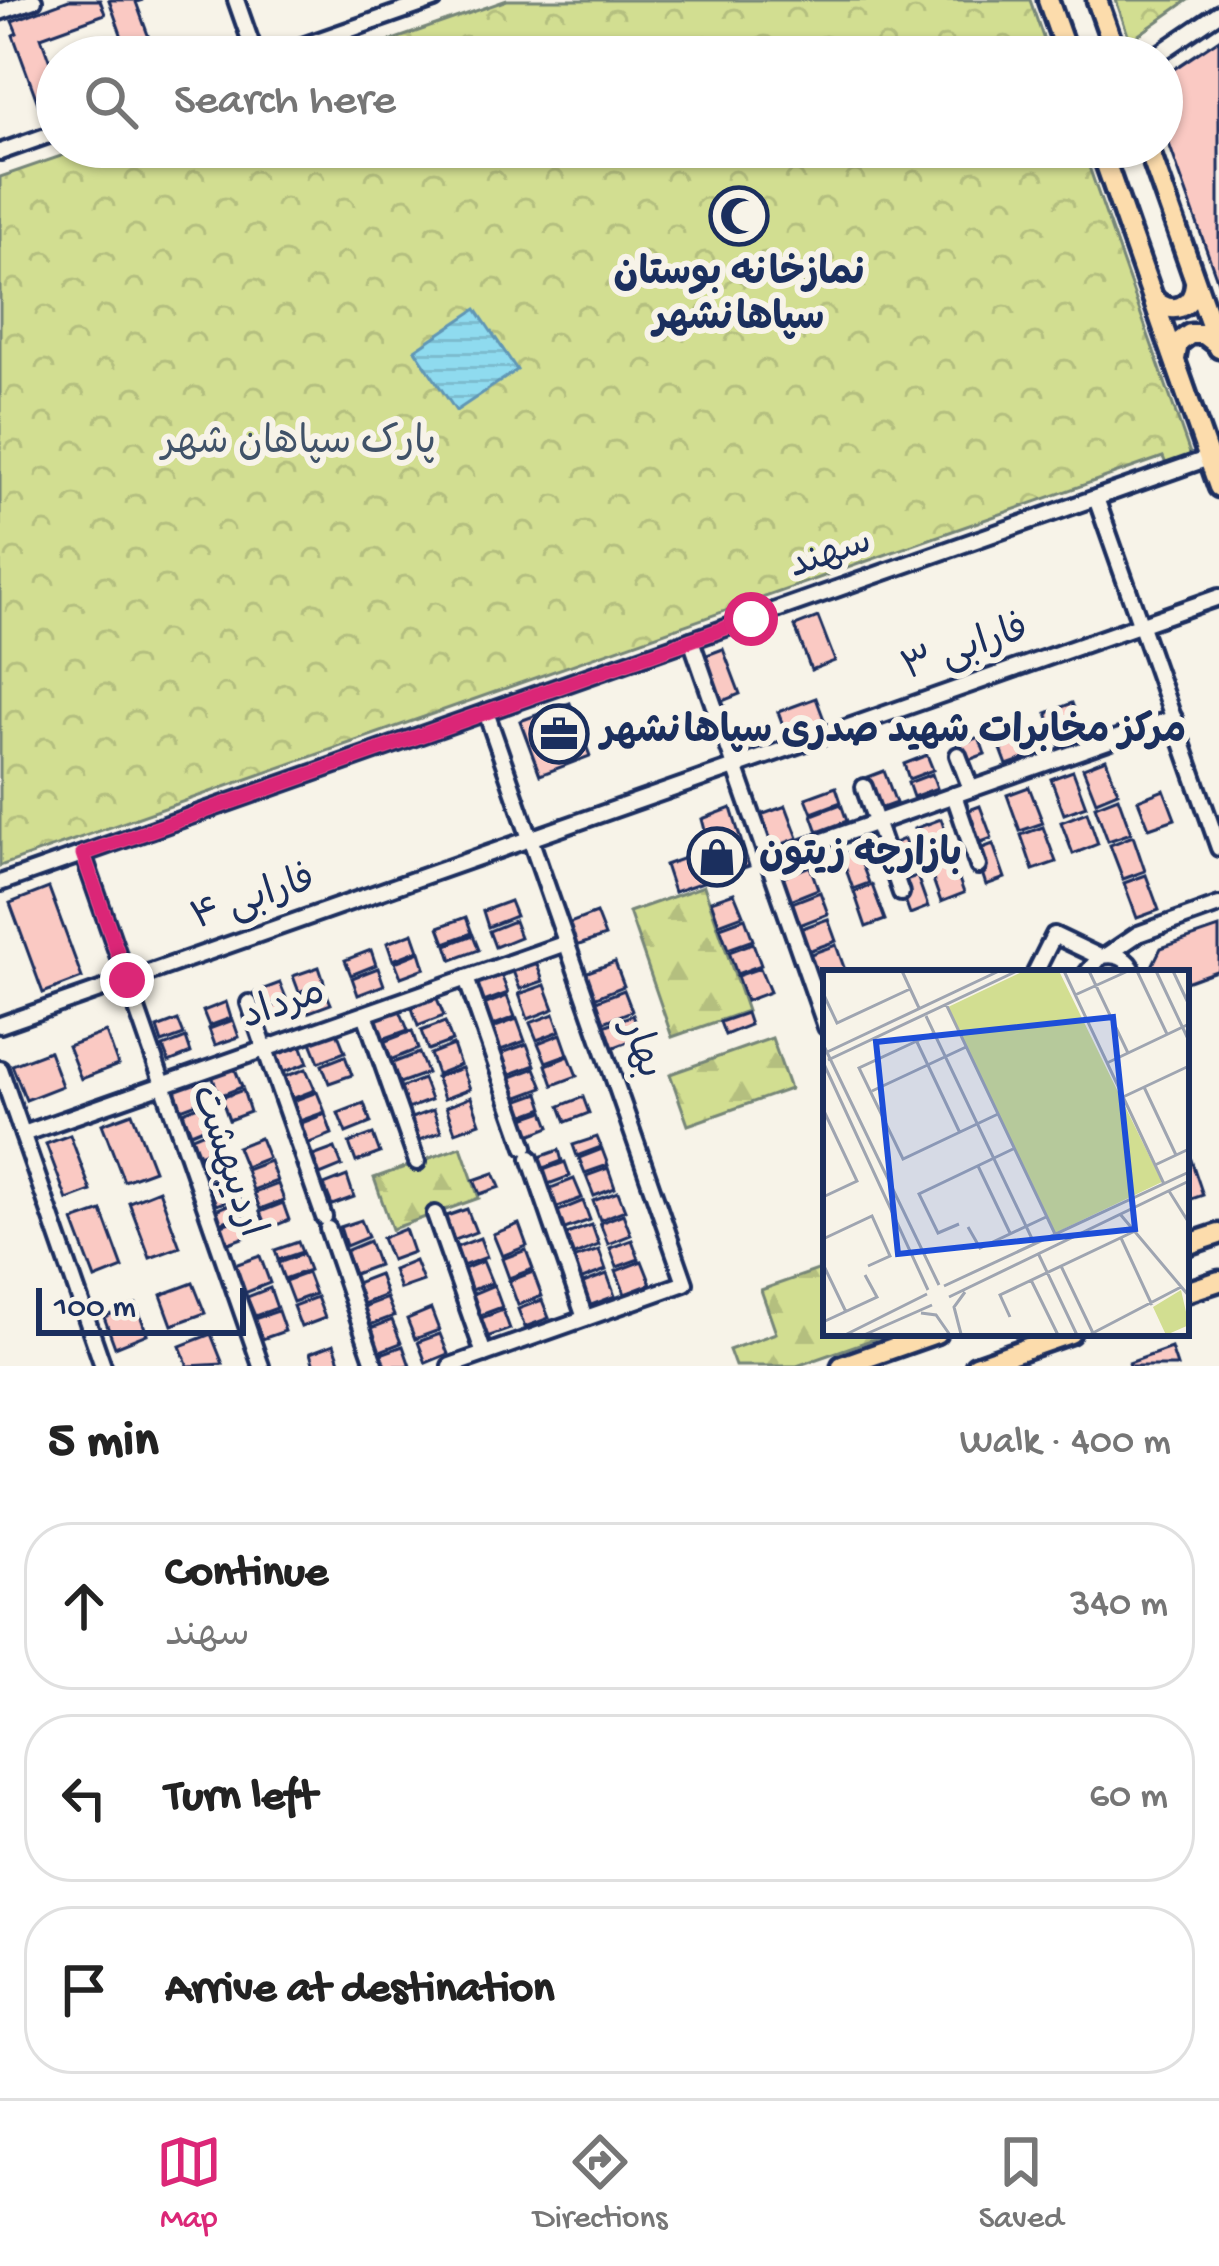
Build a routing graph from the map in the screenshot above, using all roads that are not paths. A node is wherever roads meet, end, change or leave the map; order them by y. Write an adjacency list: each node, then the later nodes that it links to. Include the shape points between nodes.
1 (34, 0): 6 (street)
2 (236, 0): 8 (street)
3 (434, 0): 9 (street)
4 (1048, 0): 10 (main road)
5 (1096, 0): 11 (main road)
6 (0, 12)
7 (1219, 14): 12 (street)
8 (249, 36)
9 (331, 36)
10 (1061, 36)
11 (1109, 36)
12 (1183, 38)
13 (36, 139): 14 (street)
14 (0, 152)
15 (1107, 168): 18 (main road)
16 (1155, 168): 17 (main road)
17 (1194, 278): 18 (main road, via 1195,293 1180,308); 19 (main road)
18 (1151, 294): 20 (main road)
19 (1219, 348): 20 (main road, via 1204,334 1190,334 1178,343)
20 (1176, 363): 21 (main road)
21 (1209, 458): 22 (main road); 23 (street, سهند)
22 (1219, 487)
23 (1096, 498): 25 (street); 26 (street, سهند)
24 (1219, 597): 25 (street, فارابی ۳)
25 (1140, 625): 28 (street); 30 (street, فارابی ۳)
26 (691, 640): 27 (street, سهند); 30 (street)
27 (486, 712): 35 (street, بهار); 37 (street, سهند)
28 (1174, 718): 32 (street); 36 (street)
29 (958, 754): 32 (street)
30 (735, 767): 35 (street, فارابی ۳); 38 (street)
31 (864, 788): 34 (street)
32 (971, 789): 33 (street)
33 (954, 795): 34 (street); 39 (street)
34 (877, 821): 38 (street); 41 (street)
35 (530, 839): 44 (street, بهار); 51 (street, فارابی ۴)
36 (1219, 848)
37 (83, 854): 40 (street, سهند); 51 (street, اردیبهشت)
38 (769, 860): 54 (street)
39 (978, 866)
40 (0, 883)
41 (901, 893)
42 (1219, 905): 43 (street)
43 (1138, 934): 45 (street); 49 (street)
44 (566, 944): 50 (street, مرداد); 66 (street, بهار, via 685,1283)
45 (1104, 956): 46 (street, via 1054,935); 47 (street); 48 (street, via 1122,957)
46 (1036, 970)
47 (1090, 970)
48 (1133, 970)
49 (1135, 970)
50 (466, 978): 53 (street, مرداد); 66 (street)
51 (127, 980): 55 (street, فارابی ۴); 58 (street, اردیبهشت)
52 (249, 1004): 56 (street)
53 (365, 1014): 56 (street, مرداد); 60 (street)
54 (823, 1014)
55 (0, 1025)
56 (265, 1049): 58 (street, مرداد); 73 (street)
57 (0, 1069): 59 (street)
58 (163, 1084): 59 (street, مرداد); 72 (street, اردیبهشت)
59 (23, 1133): 71 (street)
60 (418, 1162)
61 (435, 1214): 69 (street)
62 (1219, 1234): 63 (main road)
63 (1189, 1244)
64 (1219, 1281): 65 (main road)
65 (1189, 1291)
66 (585, 1318): 69 (street)
67 (928, 1336): 70 (main road)
68 (1061, 1336): 76 (main road)
69 (484, 1354): 74 (street)
70 (866, 1361): 75 (main road)
71 (103, 1366)
72 (261, 1366)
73 (375, 1366)
74 (450, 1366)
75 (842, 1366)
76 (976, 1366)

